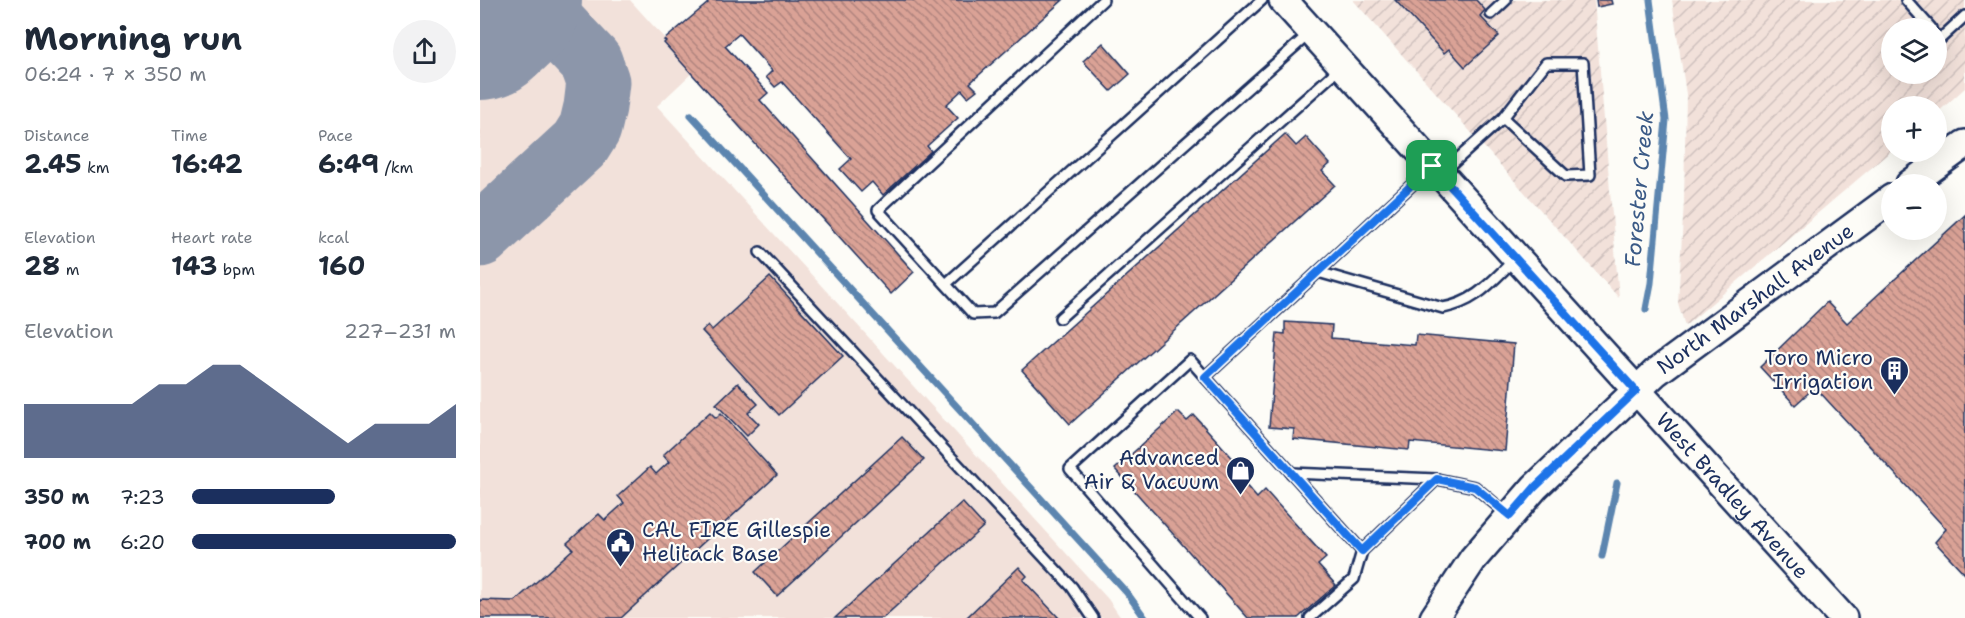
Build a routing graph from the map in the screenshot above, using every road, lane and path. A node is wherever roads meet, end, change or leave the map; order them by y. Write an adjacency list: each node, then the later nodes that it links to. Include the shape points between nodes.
1 (1103, 0): 20 (lane, via 878,210)
2 (1262, 0): 20 (lane)
3 (1283, 0): 9 (main road, West Bradley Avenue)
4 (1506, 0): 6 (lane)
5 (1906, 0): 8 (lane)
6 (1491, 14)
7 (1965, 16): 10 (lane)
8 (1922, 18)
9 (1311, 32): 11 (main road, West Bradley Avenue); 20 (lane, via 994,312 973,314)
10 (1947, 33)
11 (1342, 66): 14 (main road, West Bradley Avenue); 21 (lane)
12 (1503, 118): 12 (lane, via 1546,63 1583,63 1590,176 1566,176); 14 (lane)
13 (1965, 144): 15 (main road)
14 (1436, 170): 18 (main road, West Bradley Avenue); 19 (lane)
15 (1924, 174)
16 (1881, 206): 23 (main road, North Marshall Avenue)
17 (760, 252): 28 (lane, via 1072,587)
18 (1516, 258): 19 (lane, via 1472,299 1443,308); 23 (main road, West Bradley Avenue)
19 (1318, 272): 22 (lane)
20 (946, 284)
21 (1060, 318)
22 (1205, 377): 24 (lane); 29 (lane, via 1190,360 1070,469)
23 (1636, 391): 26 (main road, North Marshall Avenue); 32 (main road, West Bradley Avenue)
24 (1291, 473): 25 (lane); 27 (lane)
25 (1437, 479): 26 (lane, via 1475,487); 27 (lane)
26 (1510, 516): 31 (main road, North Marshall Avenue, via 1473,559)
27 (1362, 551): 30 (lane, via 1354,579)
28 (1093, 618)
29 (1200, 618)
30 (1310, 618)
31 (1434, 618)
32 (1843, 618)

